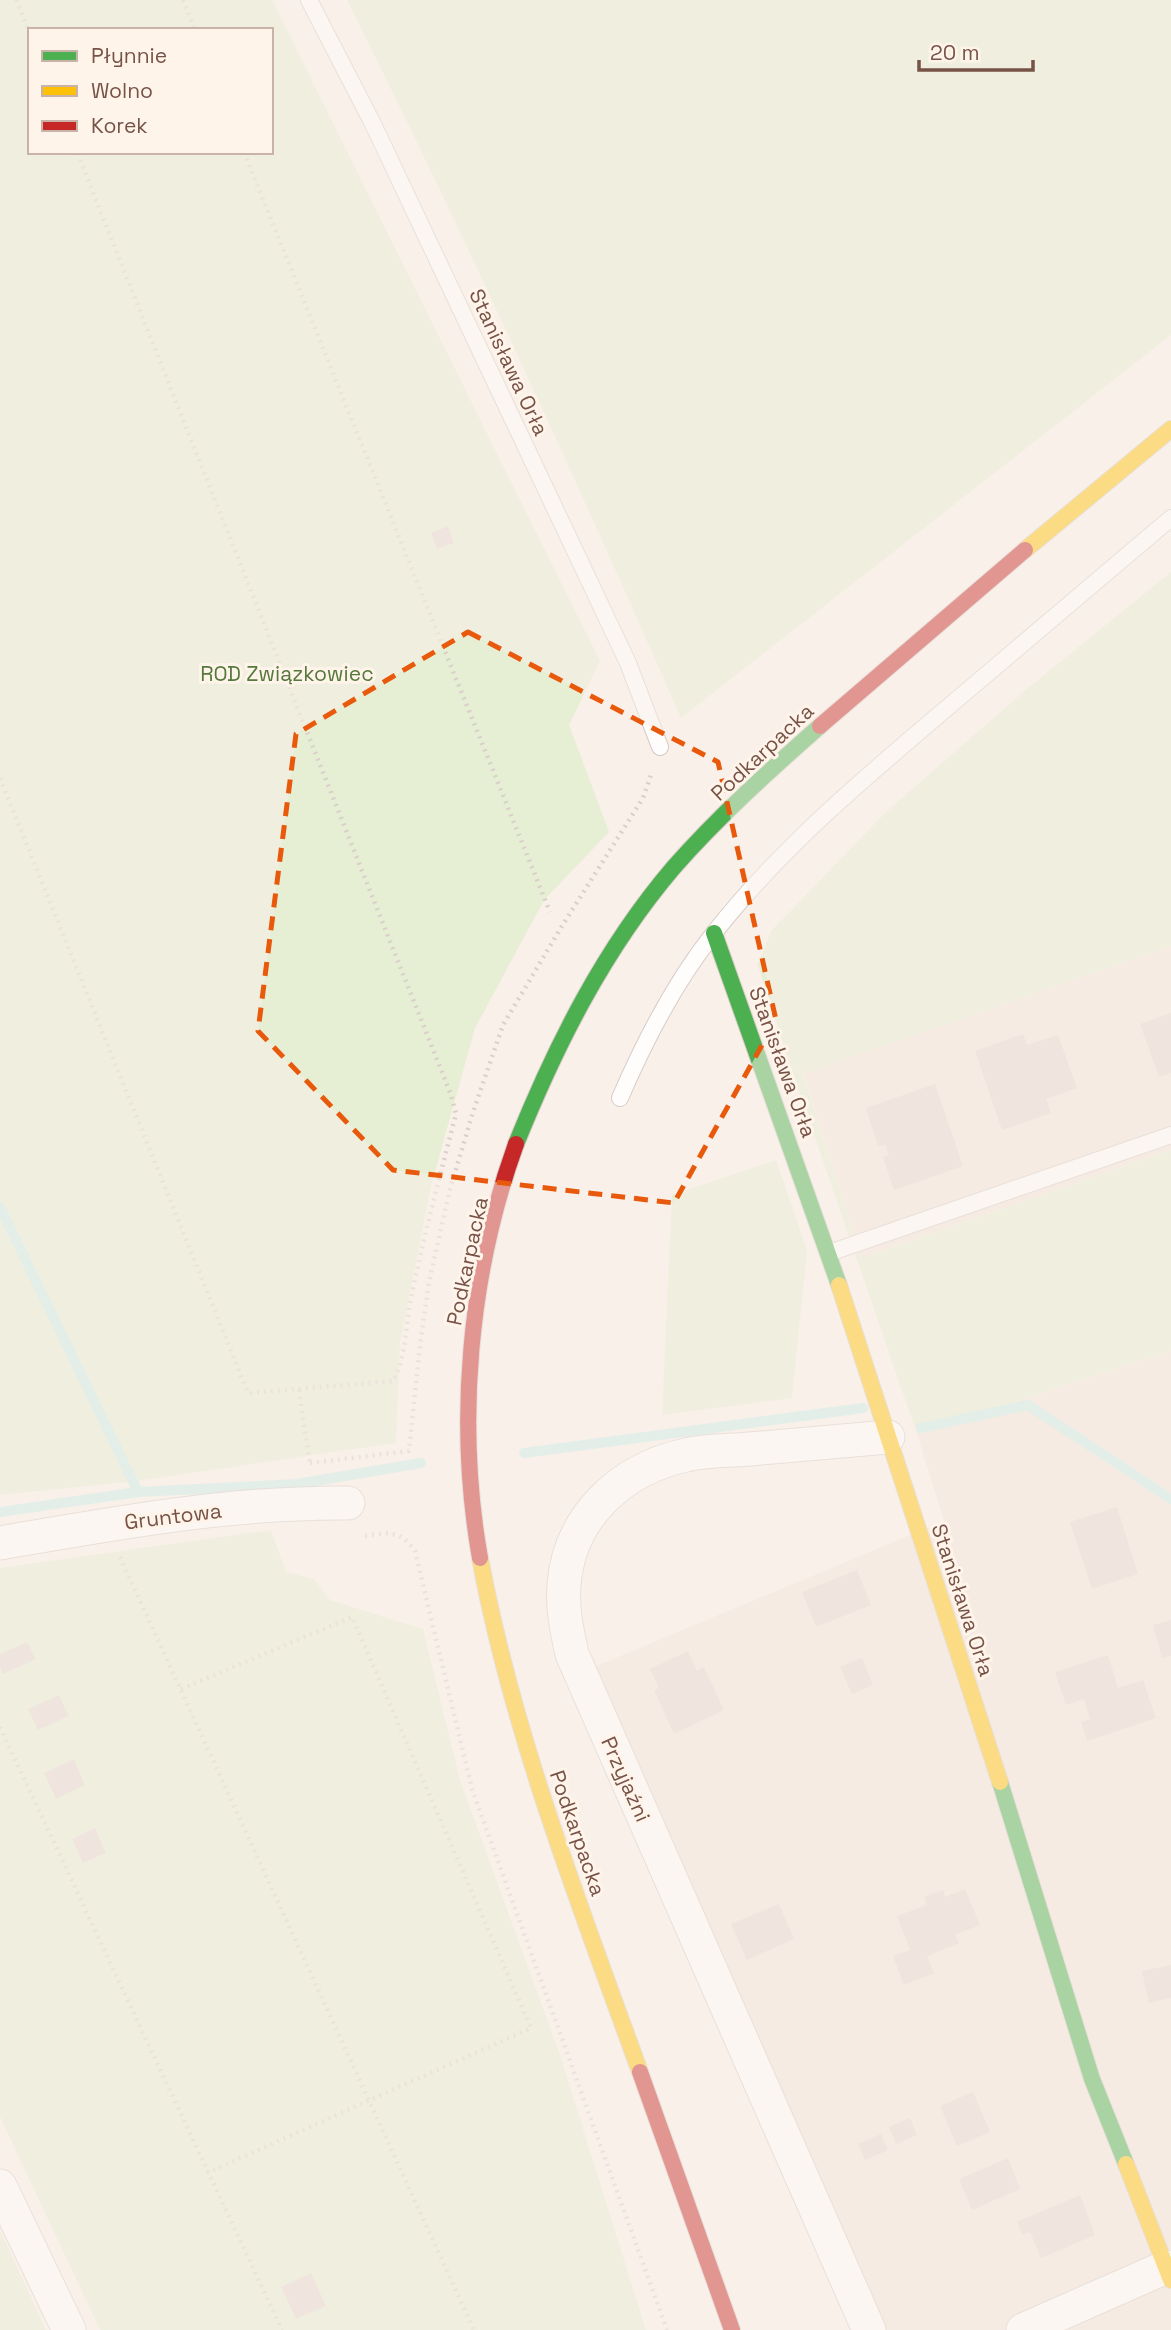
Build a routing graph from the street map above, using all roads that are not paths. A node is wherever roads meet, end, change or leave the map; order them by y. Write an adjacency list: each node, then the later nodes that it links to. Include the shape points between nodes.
1 (309, 0): 4 (lane, Stanisława Orła, via 373,124 628,663)
2 (1171, 429): 15 (main road, Podkarpacka, via 885,668 763,777 671,872 598,974 542,1078 517,1142 483,1268 470,1350 468,1427 472,1505 491,1611 551,1824)
3 (1171, 518): 5 (lane, via 850,790)
4 (660, 747)
5 (714, 933): 6 (lane, via 655,1024); 8 (main road, Stanisława Orła)
6 (620, 1098)
7 (1171, 1135): 8 (lane)
8 (829, 1253): 9 (main road, Stanisława Orła)
9 (888, 1437): 13 (main road, Stanisława Orła, via 1093,2079); 16 (street, Przyjaźni, via 686,1454 633,1475 609,1491 586,1519 576,1536 564,1586 564,1620 572,1654)
10 (348, 1503): 11 (street, Gruntowa, via 198,1512)
11 (0, 1543)
12 (0, 2186): 14 (street)
13 (1168, 2274): 17 (street)
14 (69, 2330)
15 (732, 2330)
16 (869, 2330)
17 (1023, 2330)

